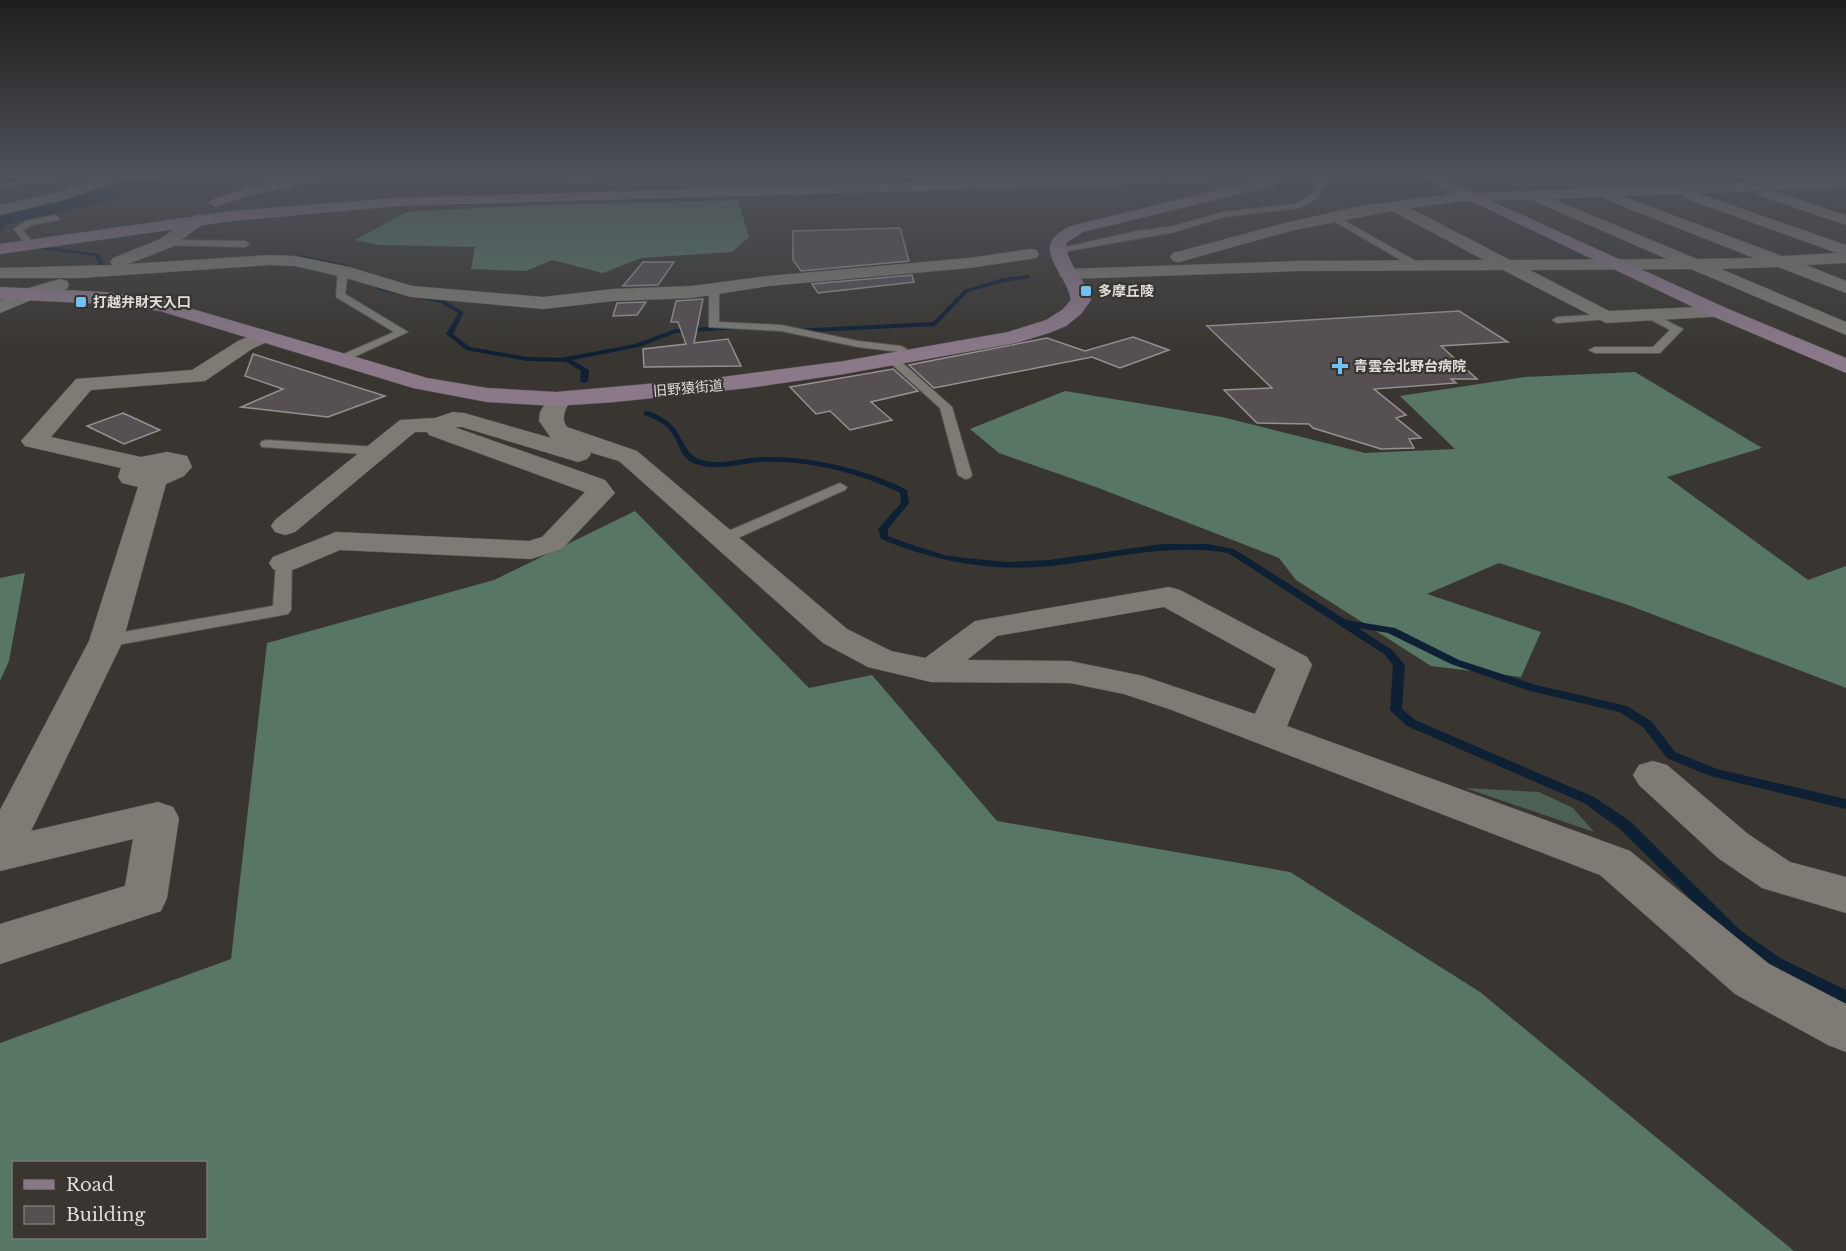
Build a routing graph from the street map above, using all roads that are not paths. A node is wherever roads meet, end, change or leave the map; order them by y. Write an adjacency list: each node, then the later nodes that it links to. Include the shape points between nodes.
1 (24, 236): 14 (lane)
2 (47, 236): 14 (main road)
3 (95, 236): 17 (main road)
4 (175, 236): 15 (street)
5 (1064, 236): 18 (main road)
6 (1125, 236): 18 (lane)
7 (1254, 236): 28 (street)
8 (1367, 236): 24 (lane)
9 (1452, 236): 25 (street)
10 (1555, 236): 26 (main road)
11 (1629, 236): 23 (street)
12 (1715, 236): 22 (street)
13 (1805, 236): 19 (street)
14 (26, 239): 17 (main road)
15 (166, 243): 16 (lane); 27 (street)
16 (245, 244)
17 (3, 249)
18 (1057, 250): 31 (main road, 旧野猿街道)
19 (1846, 251)
20 (1030, 254): 33 (street)
21 (1846, 258): 22 (street)
22 (1782, 262): 23 (street); 32 (street)
23 (1695, 264): 26 (street); 41 (street)
24 (1416, 265): 25 (street); 28 (street)
25 (1509, 266): 26 (street); 39 (street)
26 (1618, 266): 37 (main road)
27 (98, 271): 29 (street, via 270,260); 30 (street); 35 (street)
28 (1129, 271): 31 (street)
29 (345, 272): 33 (street, via 411,291 543,303); 46 (lane, via 340,295 402,332)
30 (0, 273)
31 (1068, 274): 47 (main road, 旧野猿街道, via 1081,300 1070,314 1051,325 1008,338)
32 (1846, 287)
33 (714, 289): 47 (lane, via 713,325 781,328 901,349)
34 (0, 293): 35 (main road, 旧野猿街道)
35 (29, 294): 36 (street); 43 (main road, 旧野猿街道, via 148,303)
36 (0, 307)
37 (1719, 312): 38 (street); 48 (main road)
38 (1650, 315): 39 (street); 45 (lane, via 1677,329 1656,351)
39 (1606, 317): 40 (lane)
40 (1557, 320)
41 (1846, 329)
42 (1795, 331): 44 (street)
43 (264, 336): 46 (main road, 旧野猿街道); 59 (street, via 197,376 84,384 34,441 149,472)
44 (1846, 340)
45 (1595, 350)
46 (341, 359): 49 (main road, 旧野猿街道, via 455,391)
47 (874, 359): 49 (main road, 旧野猿街道, via 717,386); 54 (lane, via 946,407)
48 (1846, 366)
49 (559, 399): 53 (street, via 551,421 558,432)
50 (438, 425): 52 (street, via 409,424); 53 (street, via 453,419 464,420 585,456); 58 (street, via 438,430 595,486 601,493 552,543 531,550 336,541)
51 (267, 444): 52 (lane)
52 (377, 450): 56 (street)
53 (628, 456): 57 (street)
54 (965, 476)
55 (840, 487): 57 (lane)
56 (285, 526)
57 (725, 538): 60 (street, via 835,636 880,659)
58 (284, 562): 59 (lane, via 282,610)
59 (106, 640): 63 (street)
60 (931, 671): 61 (street, via 1070,672 1130,684); 61 (street, via 987,628 1169,597 1295,665)
61 (1266, 732): 67 (street, via 1615,863 1752,979)
62 (1653, 775): 65 (street, via 1733,846 1777,876)
63 (0, 850)
64 (0, 855): 66 (street, via 158,818 145,898)
65 (1846, 895)
66 (0, 944)
67 (1846, 1029)

